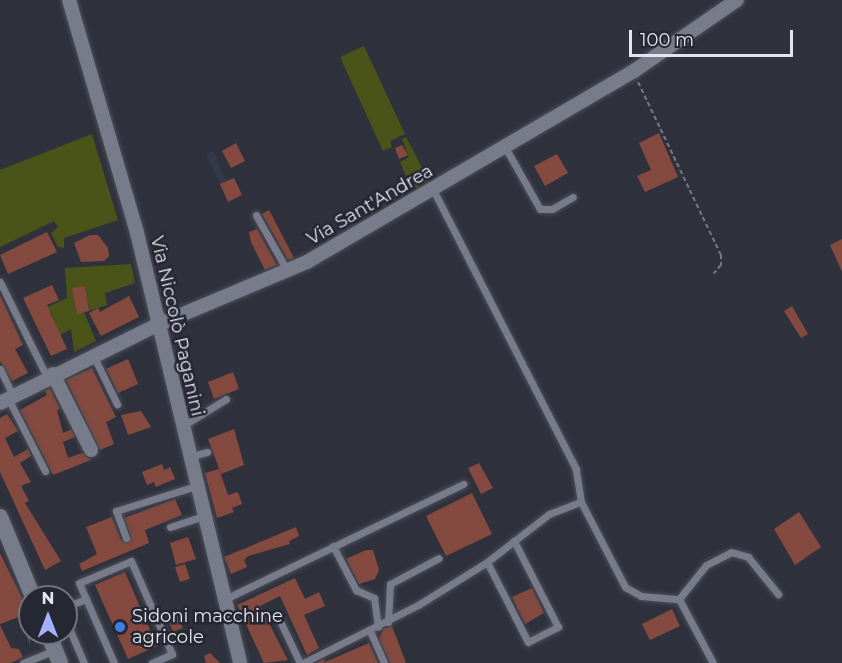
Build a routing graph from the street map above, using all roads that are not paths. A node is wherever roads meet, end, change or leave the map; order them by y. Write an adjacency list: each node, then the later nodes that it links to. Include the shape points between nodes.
1 (69, 0): 9 (street, Via Niccolò Paganini, via 137,232)
2 (737, 0): 3 (street, Via Sant'Andrea, via 633,71)
3 (505, 147): 4 (street, Via Sant'Andrea); 5 (lane, via 540,209 552,209)
4 (433, 189): 7 (street, Via Sant'Andrea); 23 (lane, via 576,469)
5 (573, 197)
6 (256, 215): 7 (lane)
7 (288, 272): 9 (street, Via Sant'Andrea)
8 (0, 282): 12 (lane)
9 (157, 325): 10 (street, Via Sant'Andrea); 16 (street, Via Niccolò Paganini)
10 (93, 355): 12 (street, Via Sant'Andrea); 15 (lane)
11 (0, 369): 13 (lane)
12 (50, 376): 13 (street, Via Sant'Andrea); 17 (street)
13 (7, 399): 20 (lane)
14 (226, 399): 16 (lane)
15 (117, 404)
16 (181, 427): 19 (street, Via Niccolò Paganini)
17 (91, 450)
18 (207, 452): 19 (lane)
19 (189, 457): 22 (street, Via Niccolò Paganini)
20 (45, 471)
21 (463, 484): 29 (lane)
22 (196, 486): 24 (street, Via Niccolò Paganini); 27 (lane, via 116,511)
23 (581, 502): 28 (lane, via 549,514); 35 (lane, via 629,591)
24 (203, 516): 26 (lane); 36 (street, Via Niccolò Paganini)
25 (0, 517): 32 (street)
26 (170, 527)
27 (126, 538)
28 (514, 541): 31 (lane); 31 (lane, via 558,627 528,642)
29 (333, 546): 36 (lane); 40 (lane, via 356,590 374,598)
30 (438, 558): 39 (lane, via 390,584)
31 (487, 562): 39 (lane)
32 (28, 585)
33 (778, 594): 35 (lane, via 748,558 731,552 706,565)
34 (86, 599): 37 (lane); 46 (lane); 47 (lane, via 79,583 131,561 172,654)
35 (679, 599): 51 (lane)
36 (223, 600): 48 (street, Via Niccolò Paganini)
37 (78, 602)
38 (279, 619): 49 (lane)
39 (388, 622): 40 (lane)
40 (378, 627): 41 (lane)
41 (370, 631): 49 (lane); 50 (lane)
42 (76, 645): 45 (lane)
43 (57, 656): 44 (lane)
44 (23, 663)
45 (84, 663)
46 (114, 663)
47 (152, 663)
48 (240, 663)
49 (302, 663)
50 (384, 663)
51 (713, 663)

